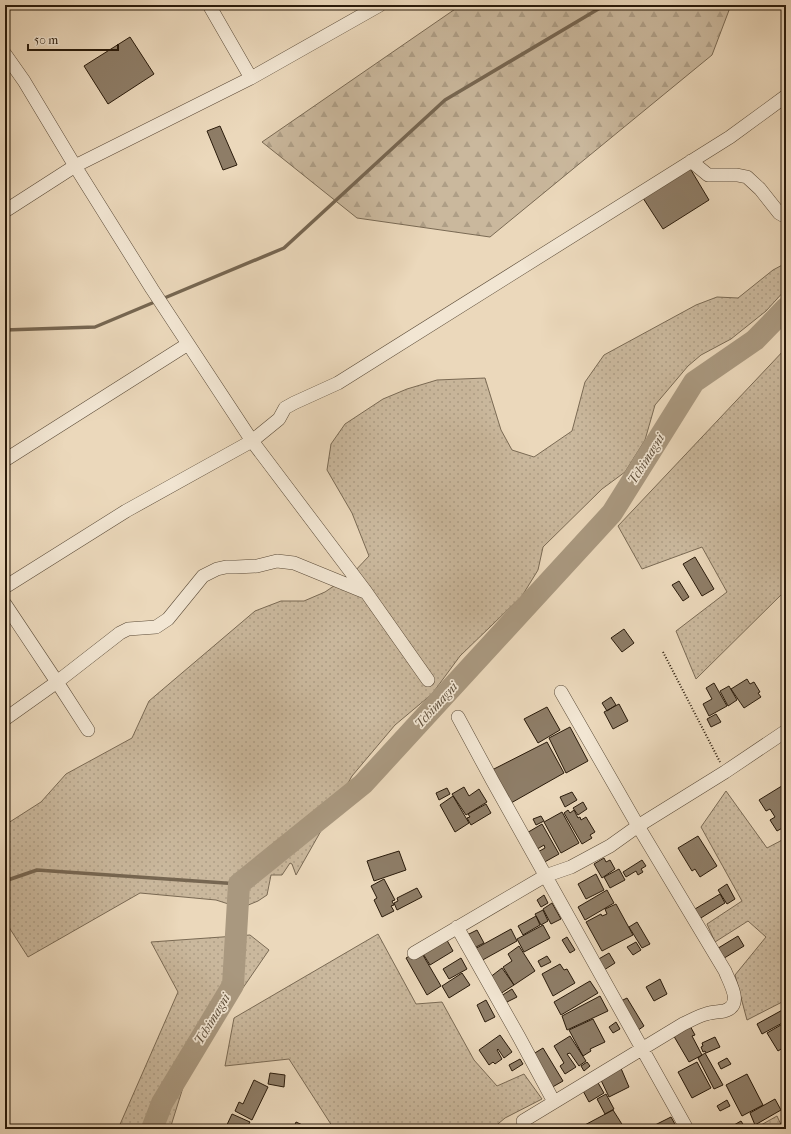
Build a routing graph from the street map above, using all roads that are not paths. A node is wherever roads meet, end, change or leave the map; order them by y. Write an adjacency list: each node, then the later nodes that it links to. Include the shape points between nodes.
1 (209, 5): 4 (street)
2 (380, 5): 4 (street)
3 (5, 54): 7 (street, via 24,80)
4 (251, 78): 7 (street)
5 (786, 96): 6 (street, via 730,137)
6 (691, 161): 9 (street, via 708,175 737,174 747,177 779,213); 11 (street, via 338,383 285,408 279,419)
7 (75, 166): 8 (street); 10 (street)
8 (5, 211)
9 (786, 216)
10 (188, 344): 11 (street); 12 (street)
11 (252, 442): 13 (street, via 126,511); 14 (street)
12 (5, 460)
13 (5, 587)
14 (366, 592): 16 (street); 17 (street, via 294,563 277,561 257,566 217,569 203,576 168,619 156,627 128,628)
15 (5, 604): 17 (street)
16 (428, 680)
17 (57, 682): 20 (street); 21 (street)
18 (561, 692): 23 (street)
19 (458, 717): 24 (street)
20 (5, 718)
21 (88, 730)
22 (786, 731): 23 (street)
23 (638, 826): 24 (street, via 610,846 571,867); 27 (street, via 724,971 735,1002 729,1009 707,1013)
24 (545, 876): 25 (street); 27 (street)
25 (457, 927): 26 (street); 28 (street)
26 (414, 953)
27 (642, 1048): 28 (street); 30 (street)
28 (554, 1102): 29 (street)
29 (523, 1121)
30 (687, 1129)

